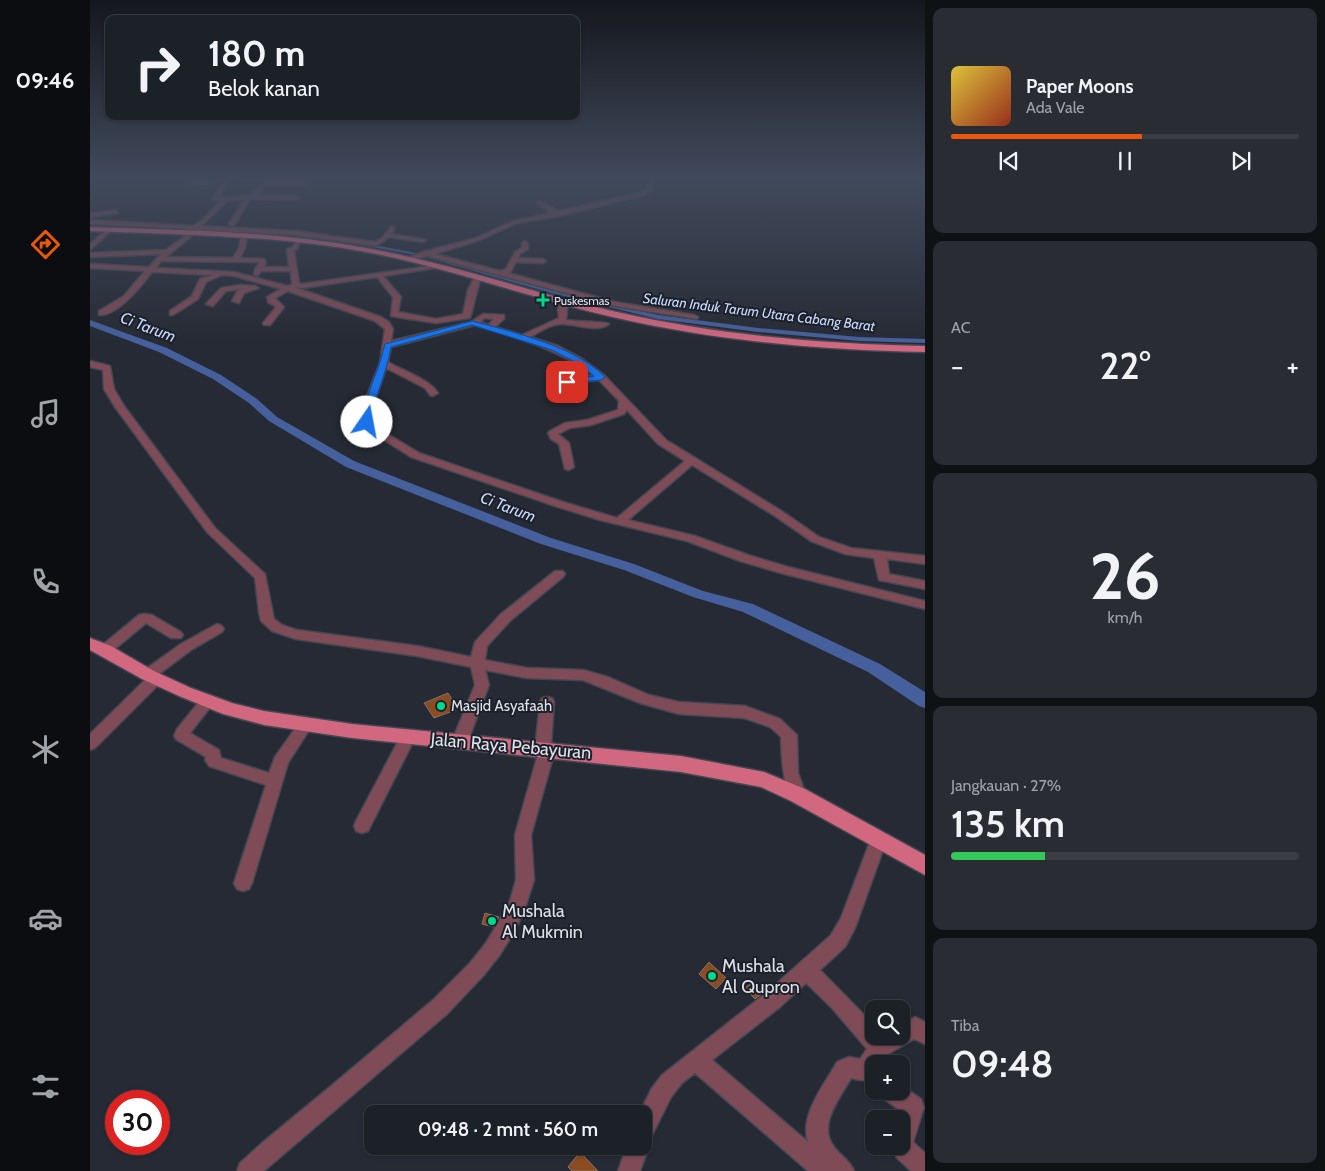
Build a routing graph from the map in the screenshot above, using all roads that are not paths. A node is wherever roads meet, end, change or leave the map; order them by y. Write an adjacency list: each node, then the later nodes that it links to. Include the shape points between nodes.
1 (105, 234): 12 (street)
2 (187, 234): 13 (street)
3 (214, 234): 8 (main road)
4 (255, 234): 5 (street)
5 (264, 234): 7 (street, via 321,235 376,244); 8 (main road); 10 (main road)
6 (490, 234): 14 (street)
7 (388, 235): 9 (street)
8 (244, 237): 18 (street)
9 (423, 240)
10 (299, 241): 16 (main road); 24 (street, via 290,249)
11 (525, 243): 19 (street, via 525,249 517,253)
12 (90, 248)
13 (168, 252): 15 (street); 17 (street)
14 (424, 253): 16 (street); 26 (street)
15 (90, 255)
16 (411, 258): 22 (main road)
17 (159, 259): 18 (street); 23 (street)
18 (236, 259): 24 (street, via 262,260 257,271)
19 (514, 260): 20 (street); 26 (street, via 509,270)
20 (543, 261)
21 (90, 266): 23 (street)
22 (435, 266): 27 (street); 28 (main road)
23 (152, 268): 25 (street); 38 (street, via 127,298)
24 (293, 269): 31 (street, via 296,272 295,285)
25 (233, 274): 29 (street); 39 (street, via 205,279 195,297)
26 (499, 274): 28 (street); 30 (street)
27 (379, 275): 31 (street); 40 (street, via 396,295 395,314 436,321)
28 (484, 279): 34 (main road); 40 (street, via 474,286)
29 (277, 284): 32 (street); 33 (street)
30 (534, 284): 34 (street); 41 (street, via 629,308)
31 (304, 286): 33 (street)
32 (254, 288): 35 (street, via 241,292); 37 (street, via 224,288)
33 (288, 288): 44 (street, via 271,297 280,308); 48 (street, via 386,324 389,330)
34 (524, 290): 36 (main road)
35 (236, 301)
36 (565, 302): 42 (street); 49 (main road, via 729,334 832,345)
37 (210, 304)
38 (102, 313)
39 (174, 313)
40 (466, 317): 43 (street)
41 (694, 317)
42 (560, 321): 45 (street, via 582,325); 47 (street)
43 (475, 322): 46 (street); 46 (street, via 483,316 501,317); 48 (street)
44 (267, 323)
45 (605, 324)
46 (489, 328): 47 (street)
47 (523, 338): 52 (street, via 567,354)
48 (387, 346): 50 (street)
49 (925, 349)
50 (384, 362): 54 (street, via 429,386); 60 (street, via 366,417 369,426 390,441 440,464)
51 (90, 364): 71 (street, via 107,368 109,388 120,408 212,530 261,577 265,612 272,625 296,634 417,651)
52 (601, 377): 53 (street); 55 (street)
53 (567, 382)
54 (433, 393)
55 (623, 399): 56 (street); 57 (street)
56 (621, 412): 57 (street); 59 (street, via 588,423 568,425 553,433 564,443)
57 (636, 414): 58 (street, via 655,436)
58 (692, 461): 60 (street); 61 (street, via 815,539 849,551)
59 (569, 466)
60 (620, 522): 66 (street, via 691,538 744,558)
61 (880, 555): 62 (street); 64 (street)
62 (925, 560)
63 (559, 574): 71 (street, via 488,634 480,645)
64 (883, 577): 65 (street); 66 (street)
65 (925, 586)
66 (884, 595): 67 (street)
67 (925, 605)
68 (217, 630): 72 (street, via 186,647)
69 (176, 634): 70 (street, via 144,618)
70 (98, 647): 72 (main road, Jalan Raya Pebayuran)
71 (481, 664): 77 (street, via 482,685); 81 (street, via 539,674 583,676 657,703 679,708 745,712 775,723 789,735 790,773)
72 (152, 676): 73 (main road, Jalan Raya Pebayuran); 78 (street)
73 (208, 701): 75 (main road, Jalan Raya Pebayuran, via 245,714); 80 (street, via 182,736 214,754 216,762)
74 (547, 702): 79 (street)
75 (306, 724): 76 (main road, Jalan Raya Pebayuran); 80 (street, via 281,761)
76 (408, 736): 77 (main road, Jalan Raya Pebayuran); 82 (street)
77 (460, 741): 79 (main road, Jalan Raya Pebayuran)
78 (90, 744)
79 (545, 750): 81 (main road, Jalan Raya Pebayuran, via 680,764 748,776); 96 (street, via 521,845 525,880 515,907 488,955 446,1002)
80 (275, 781): 85 (street)
81 (798, 795): 83 (main road, Jalan Raya Pebayuran)
82 (362, 826)
83 (880, 839): 84 (main road, Jalan Raya Pebayuran); 86 (street, via 844,932 830,950)
84 (925, 866)
85 (242, 882)
86 (807, 970): 88 (street); 90 (street)
87 (910, 1030): 89 (street, via 915,1027)
88 (865, 1032)
89 (925, 1034)
90 (696, 1060): 93 (street, via 666,1085); 98 (street)
91 (865, 1073): 99 (street, via 849,1067 844,1069 817,1125 822,1147)
92 (904, 1100): 95 (street, via 913,1107 902,1144)
93 (652, 1109)
94 (635, 1155): 97 (street)
95 (925, 1169)
96 (248, 1171)
97 (629, 1171)
98 (825, 1171)
99 (843, 1171)

